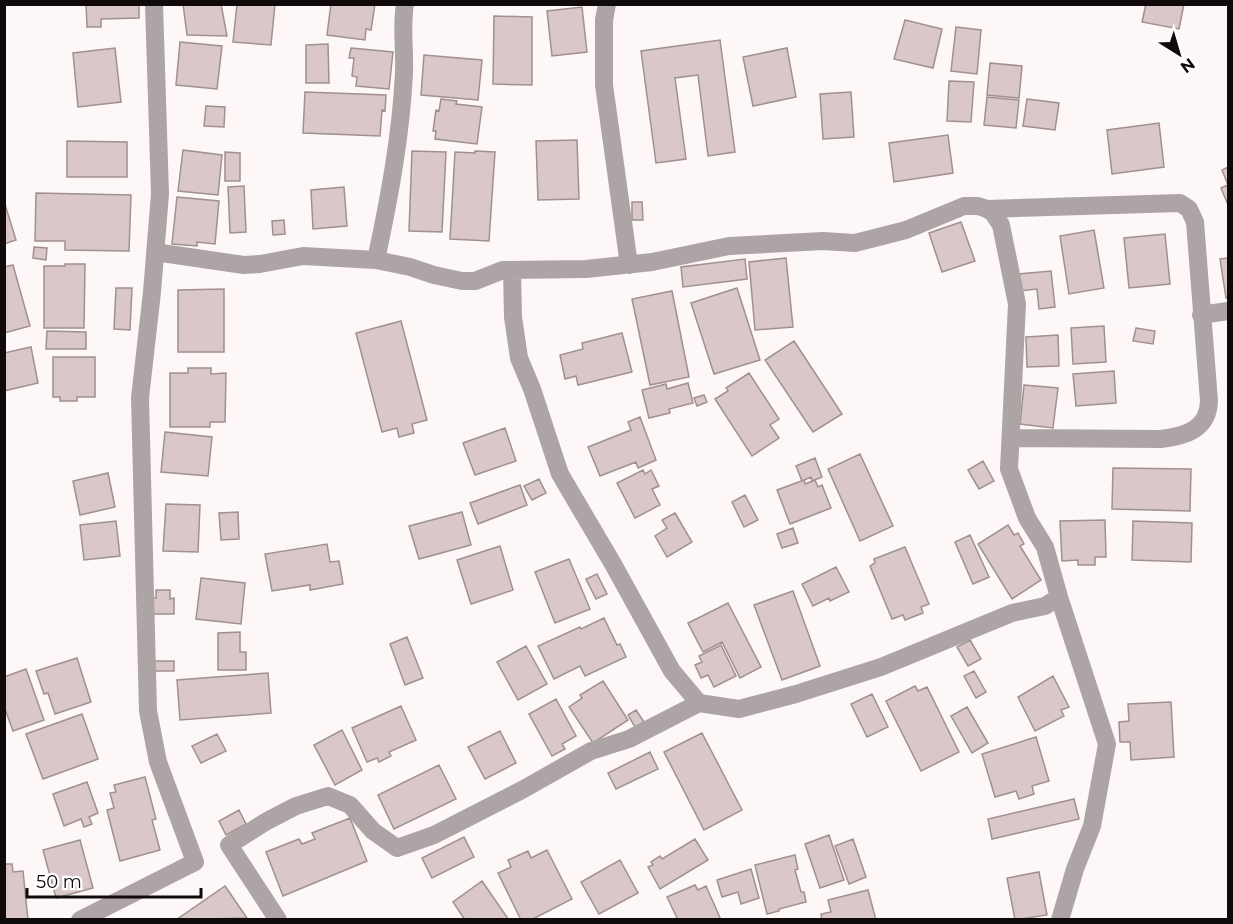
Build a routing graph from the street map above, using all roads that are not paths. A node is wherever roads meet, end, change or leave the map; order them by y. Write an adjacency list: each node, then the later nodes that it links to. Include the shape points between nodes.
1 (154, 4): 5 (street, via 160,151)
2 (405, 4): 6 (street, via 400,111)
3 (607, 4): 7 (street, via 603,85)
4 (987, 209): 7 (street, via 964,206 906,230 855,243 729,246); 10 (street, via 1180,203 1189,209 1195,222); 11 (street, via 1001,225 1017,304)
5 (155, 252): 6 (street, via 244,265 303,256); 14 (street, via 140,398 148,711 158,762 195,862)
6 (376, 260): 8 (street, via 462,281)
7 (629, 265): 8 (street)
8 (512, 270): 13 (street, via 519,358 560,474 672,671)
9 (1228, 311): 10 (street)
10 (1201, 315): 11 (street, via 1209,411 1196,429 1181,436 1161,438)
11 (1012, 438): 12 (street, via 1009,469 1027,518 1045,547)
12 (1059, 597): 13 (street, via 1045,606 1012,613 881,667 796,694 739,710); 16 (street, via 1107,744 1092,826)
13 (699, 703): 15 (street, via 629,739 591,752 434,835 397,848 350,805 328,796 296,806 229,845)
14 (80, 920)
15 (278, 920)
16 (1060, 920)

